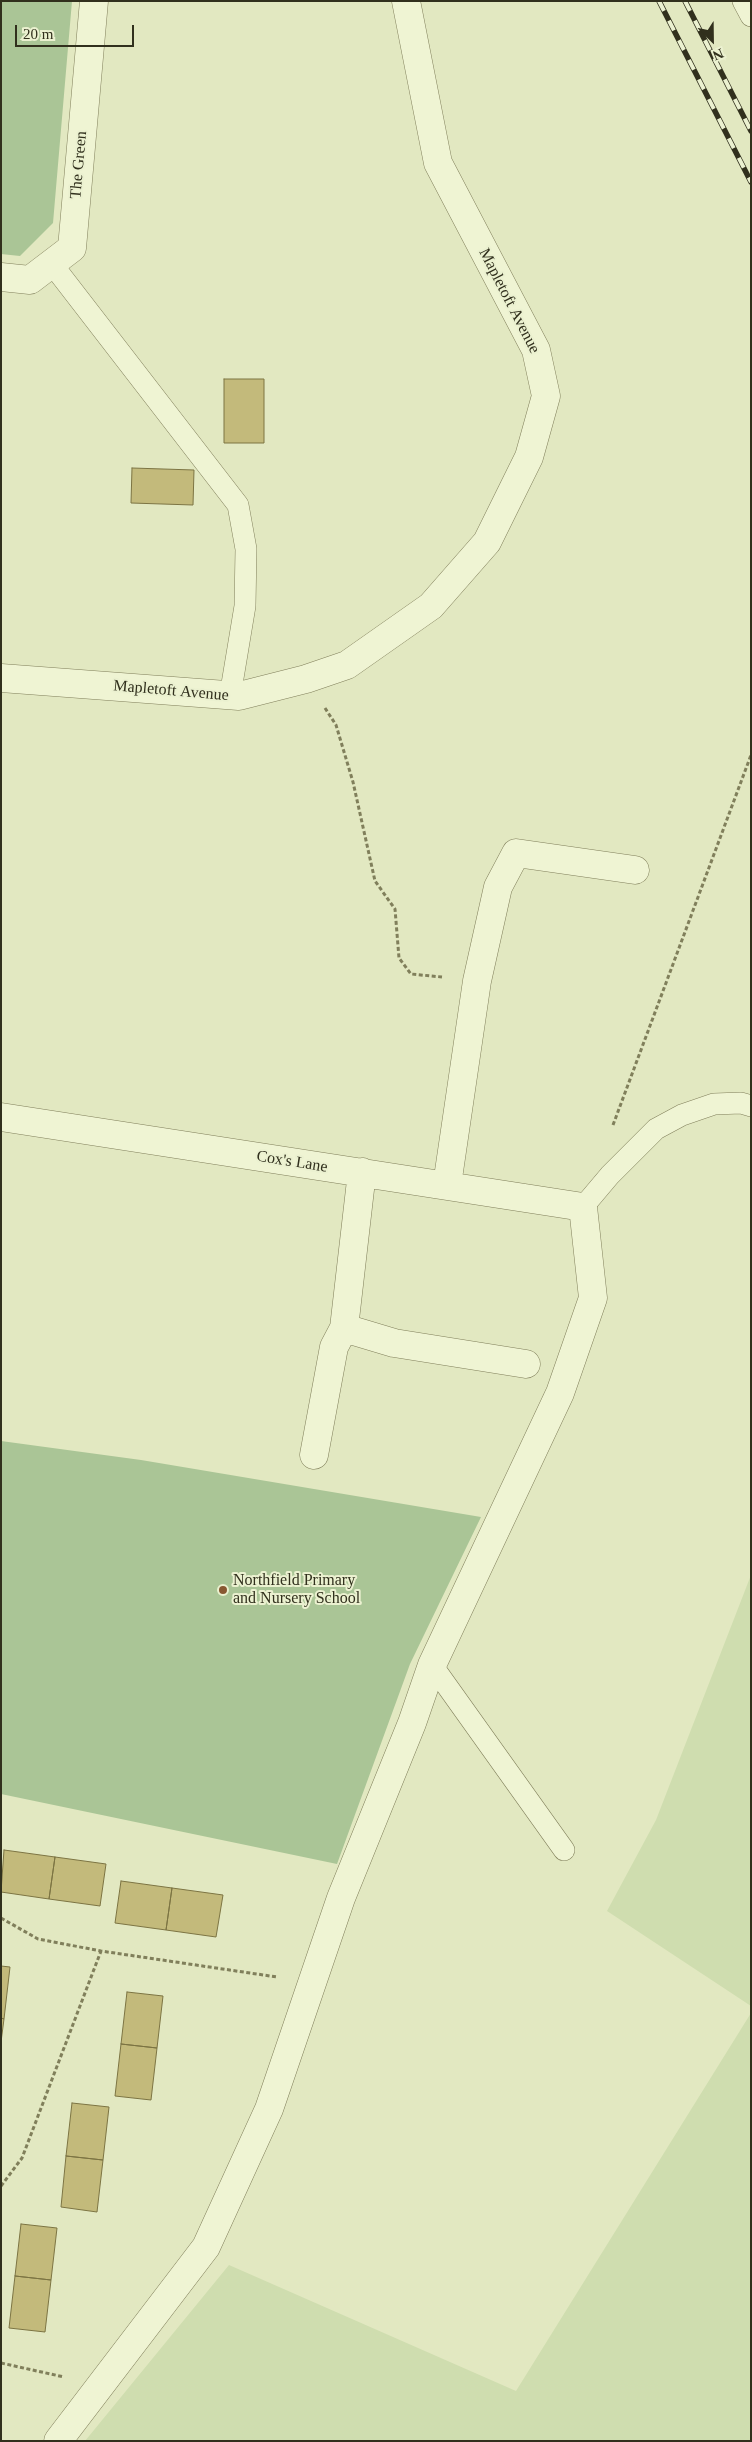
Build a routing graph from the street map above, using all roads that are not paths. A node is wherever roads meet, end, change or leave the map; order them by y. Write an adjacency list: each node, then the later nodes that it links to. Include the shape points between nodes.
1 (94, 1): 5 (street, The Green, via 72,248)
2 (406, 1): 8 (street, Mapletoft Avenue, via 438,163 536,350 546,396 529,457 487,542 431,606 347,665 306,679)
3 (743, 1): 4 (lane)
4 (751, 16)
5 (52, 264): 6 (street, The Green, via 30,280); 8 (lane, via 238,505 246,549 245,606)
6 (1, 277)
7 (1, 678): 8 (street, Mapletoft Avenue)
8 (230, 696)
9 (635, 870): 13 (street, via 516,853 498,887 477,980)
10 (751, 1106): 14 (lane, via 714,1104 682,1115 656,1129)
11 (1, 1116): 12 (street, Cox's Lane)
12 (362, 1172): 13 (street, Cox's Lane); 15 (street)
13 (446, 1185): 14 (street, Cox's Lane)
14 (583, 1206): 18 (street, via 593,1298 560,1393)
15 (344, 1328): 16 (street, via 394,1343); 17 (street, via 334,1348)
16 (526, 1364)
17 (314, 1455)
18 (432, 1665): 19 (lane); 20 (street, via 342,1898 269,2109 206,2246)
19 (564, 1850)
20 (58, 2441)

